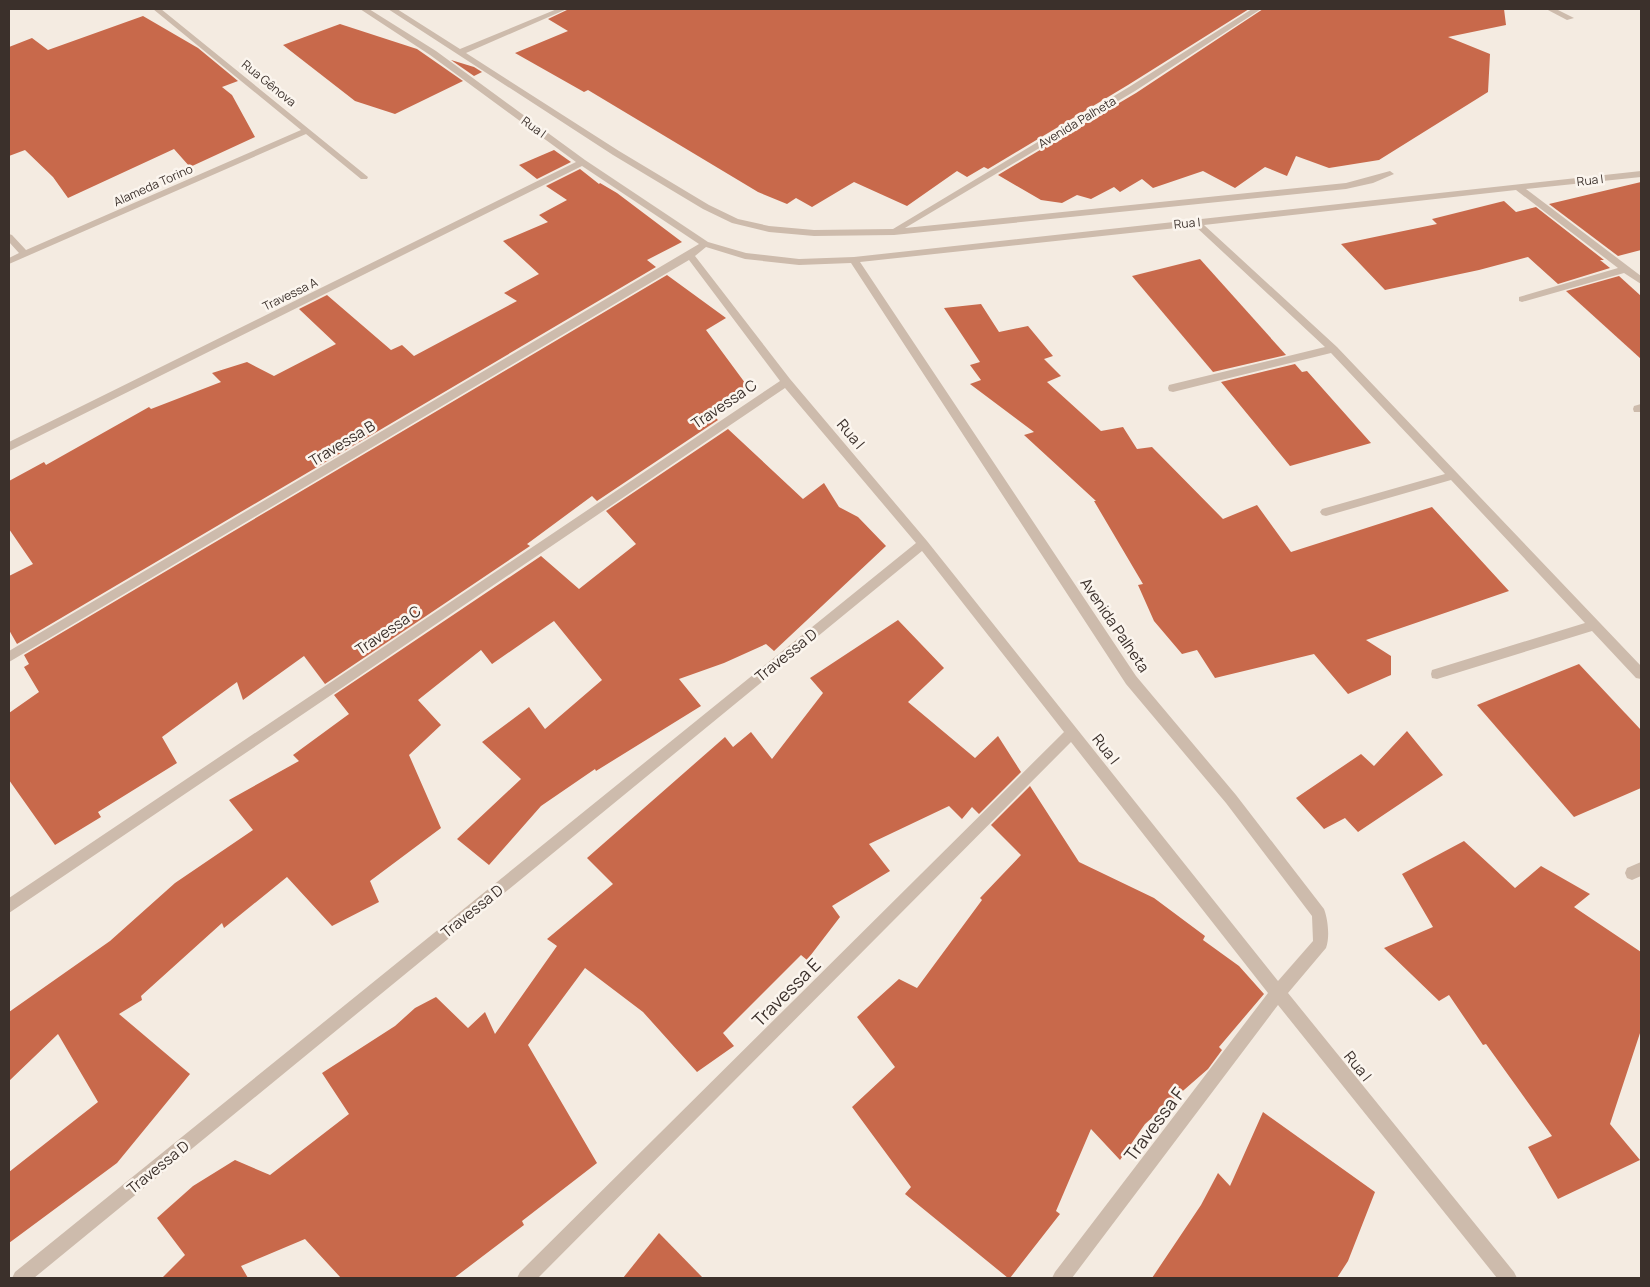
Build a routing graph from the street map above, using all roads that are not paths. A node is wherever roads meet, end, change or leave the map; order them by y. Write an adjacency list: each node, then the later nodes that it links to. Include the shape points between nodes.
1 (157, 9): 9 (street, Rua Gênova)
2 (364, 9): 10 (street, Rua I, via 432,53)
3 (392, 9): 8 (street)
4 (563, 9): 8 (street)
5 (1258, 9): 16 (street, Avenida Palheta, via 1132,90)
6 (1550, 9): 7 (street)
7 (1570, 18)
8 (461, 52): 16 (street, via 616,153 735,221 814,232)
9 (307, 131): 13 (street, Rua Gênova); 19 (street, Alameda Torino)
10 (582, 162): 18 (street, Rua I); 29 (street, Travessa A)
11 (1390, 174): 16 (street, via 1346,186)
12 (1641, 174): 14 (street, Rua I)
13 (364, 177)
14 (1519, 188): 15 (street, Rua I); 23 (street)
15 (1196, 222): 21 (street, Rua I); 26 (street)
16 (894, 232)
17 (9, 237): 19 (street)
18 (705, 244): 20 (street); 21 (street, Rua I, via 754,257 800,262)
19 (26, 254): 22 (street, Alameda Torino)
20 (690, 255): 27 (street, Rua I); 34 (street, Travessa B)
21 (854, 260): 39 (street, Avenida Palheta, via 1131,680 1231,799 1319,914 1321,943)
22 (9, 261)
23 (1626, 269): 24 (street); 25 (street)
24 (1641, 281)
25 (1522, 299)
26 (1333, 349): 28 (street); 30 (street)
27 (786, 382): 32 (street, Rua I); 38 (street, Travessa C)
28 (1173, 388)
29 (9, 448)
30 (1451, 476): 31 (street); 33 (street)
31 (1326, 512)
32 (923, 544): 37 (street, Rua I); 40 (street, Travessa D)
33 (1595, 625): 35 (street); 36 (street)
34 (9, 656)
35 (1437, 674)
36 (1641, 674)
37 (1072, 732): 39 (street, Rua I); 41 (street, Travessa E)
38 (9, 906)
39 (1278, 993): 42 (street, Travessa F); 43 (street, Rua I)
40 (21, 1278)
41 (526, 1278)
42 (1062, 1278)
43 (1508, 1278)

